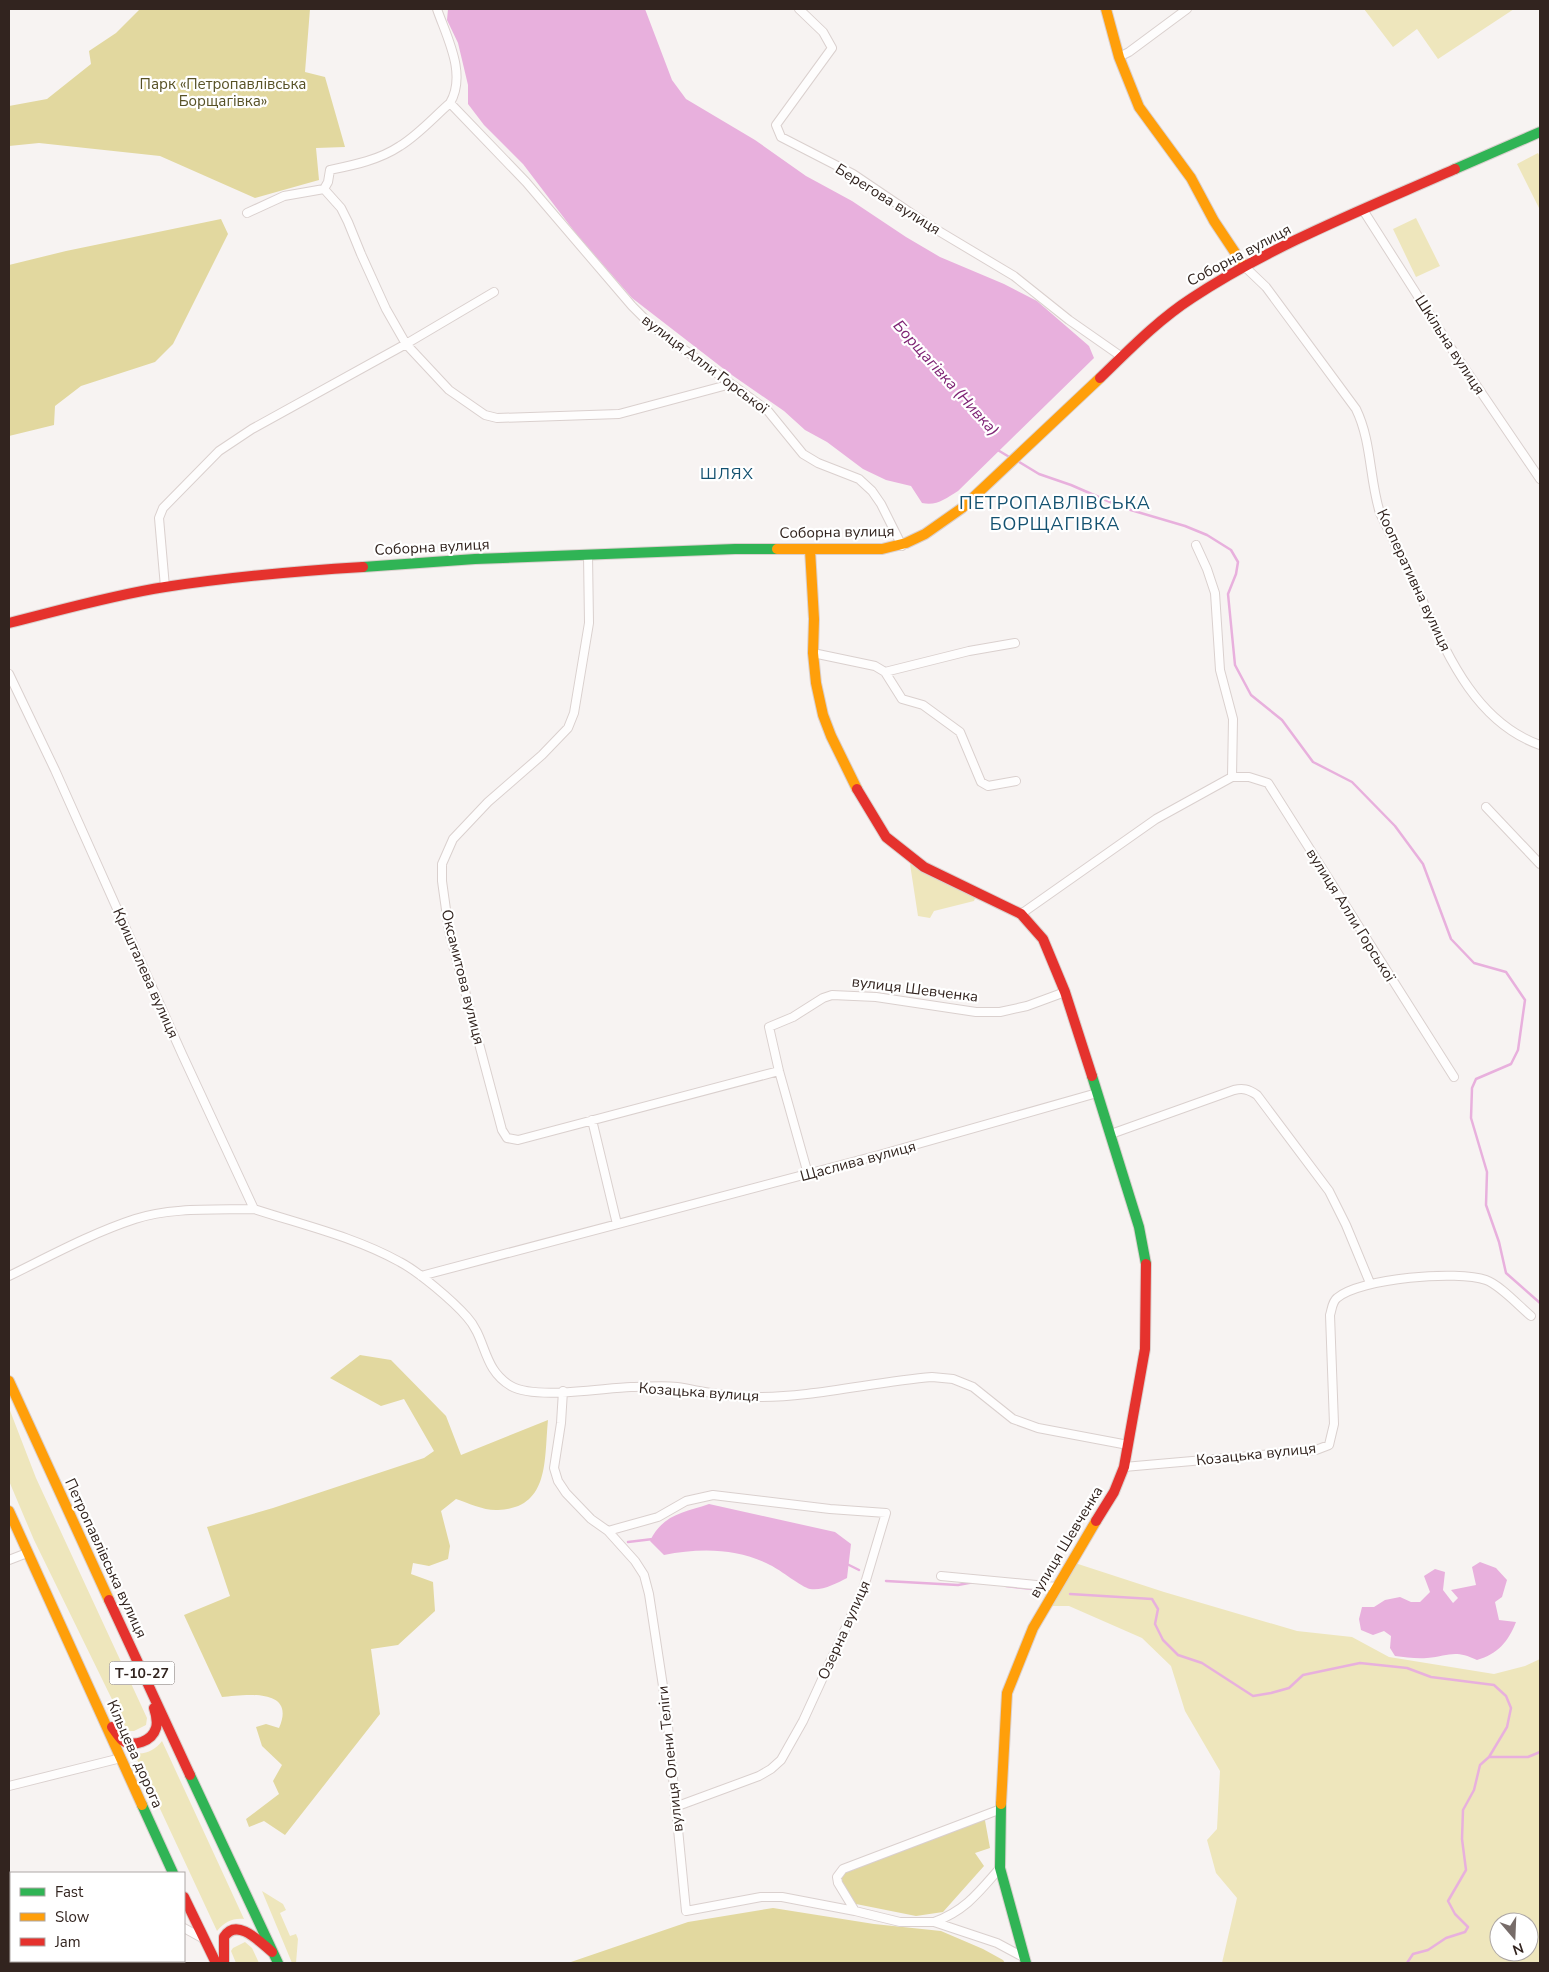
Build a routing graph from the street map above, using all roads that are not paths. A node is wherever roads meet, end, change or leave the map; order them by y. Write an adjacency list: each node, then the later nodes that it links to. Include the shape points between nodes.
1 (438, 9): 6 (street, via 456,68 457,86)
2 (799, 9): 14 (street, Берегова вулиця, via 822,32 832,48 776,125 781,136 853,174 927,224 1014,276)
3 (1106, 9): 5 (main road)
4 (1187, 9): 5 (street)
5 (1119, 57): 11 (main road, via 1139,108 1191,178)
6 (450, 103): 8 (street, via 400,146 357,165 330,170); 15 (street, вулиця Алли Горської, via 526,182 632,306 652,326)
7 (1540, 132): 9 (main road, Соборна вулиця)
8 (324, 189): 10 (street, via 284,196); 13 (street, via 341,208 386,309)
9 (1363, 210): 11 (main road, Соборна вулиця); 16 (street, Шкільна вулиця)
10 (247, 213)
11 (1244, 266): 14 (main road, Соборна вулиця, via 1190,299); 27 (street, Кооперативна вулиця, via 1266,288 1356,409 1368,442 1380,513 1462,678 1489,714 1524,739)
12 (494, 292): 13 (street)
13 (406, 344): 15 (street, via 449,390 485,415 497,418 619,414); 21 (street, via 252,429 219,451 193,477 163,508 159,518)
14 (1122, 357): 18 (main road, Соборна вулиця, via 962,508 932,531)
15 (731, 384): 18 (street, вулиця Алли Горської, via 768,411 803,454 818,464 859,479 872,491)
16 (1540, 479)
17 (1196, 545): 28 (street, via 1215,593 1220,670 1233,719)
18 (902, 546): 19 (main road, Соборна вулиця)
19 (810, 550): 20 (main road, Соборна вулиця, via 735,549); 24 (main road, вулиця Шевченка)
20 (588, 555): 21 (main road, Соборна вулиця, via 402,563); 37 (street, Оксамитова вулиця, via 589,622 574,713 568,728 453,839 442,864 442,881 449,932 502,1130 507,1138 518,1140)
21 (165, 587): 22 (main road, Соборна вулиця)
22 (9, 623)
23 (1015, 642): 25 (street)
24 (813, 654): 25 (street, via 874,666); 32 (main road, вулиця Шевченка, via 823,715 831,736 856,788 886,837 924,866)
25 (885, 672): 29 (street, via 902,699 923,704 960,732 980,782 988,786)
26 (9, 674): 40 (street, Кришталева вулиця)
27 (1540, 745)
28 (1232, 777): 32 (street, via 1156,819); 35 (street, вулиця Алли Горської, via 1249,777 1268,783)
29 (1016, 781)
30 (1486, 807): 31 (street)
31 (1540, 864)
32 (1020, 914): 33 (main road, вулиця Шевченка, via 1043,939)
33 (1065, 992): 34 (street, вулиця Шевченка, via 1000,1012 832,995 793,1017 769,1026); 36 (main road, вулиця Шевченка)
34 (779, 1071): 37 (street, Оксамитова вулиця); 39 (street, вулиця Шевченка)
35 (1454, 1077)
36 (1097, 1093): 38 (main road, вулиця Шевченка); 39 (street, Щаслива вулиця)
37 (592, 1120): 41 (street)
38 (1111, 1134): 44 (street, via 1234,1090 1243,1088 1257,1094 1329,1191); 48 (main road, вулиця Шевченка, via 1146,1261 1144,1350)
39 (808, 1174): 41 (street, Щаслива вулиця)
40 (254, 1209): 42 (street, via 191,1211 136,1218); 43 (street, Козацька вулиця, via 384,1254)
41 (617, 1224): 43 (street, Щаслива вулиця)
42 (9, 1276)
43 (421, 1276): 47 (street, Козацька вулиця, via 474,1325 491,1367 500,1378 513,1387)
44 (1370, 1284): 45 (street, Козацька вулиця, via 1425,1276 1475,1277 1487,1280); 49 (street, Козацька вулиця, via 1337,1298 1332,1305 1334,1424 1329,1445 1316,1450)
45 (1531, 1316)
46 (9, 1382): 56 (main road, Петропавлівська вулиця / Т-10-27)
47 (563, 1392): 48 (street, Козацька вулиця, via 675,1387 752,1397 799,1395 913,1379 946,1379 973,1387 1013,1419 1038,1428); 51 (street, вулиця Олени Теліги, via 554,1468 558,1481 591,1519)
48 (1128, 1445): 49 (main road, вулиця Шевченка)
49 (1124, 1467): 55 (main road, вулиця Шевченка, via 1114,1492)
50 (9, 1511): 52 (main road, Кільцева дорога / Т-10-27)
51 (608, 1531): 60 (street, вулиця Олени Теліги, via 635,1561 644,1575 649,1594 666,1706); 60 (street, Озерна вулиця, via 658,1517 686,1501 713,1495 886,1512 863,1590 803,1721 781,1760 759,1776)
52 (27, 1553): 53 (street); 57 (main road, Кільцева дорога / Т-10-27)
53 (9, 1560)
54 (941, 1576): 55 (street)
55 (1057, 1587): 61 (main road, вулиця Шевченка, via 1033,1628 1007,1693)
56 (150, 1688): 57 (main road, via 158,1721 156,1730 141,1743 131,1744 122,1740); 69 (main road, Петропавлівська вулиця / Т-10-27)
57 (100, 1713): 58 (main road, Кільцева дорога / Т-10-27)
58 (120, 1758): 59 (street); 63 (main road, Кільцева дорога / Т-10-27)
59 (9, 1786)
60 (675, 1807): 65 (street, вулиця Олени Теліги, via 686,1910 761,1897 782,1897)
61 (1001, 1809): 62 (main road, вулиця Шевченка); 65 (street, via 843,1869 836,1877)
62 (1000, 1868): 66 (street, via 964,1907); 70 (main road, вулиця Шевченка)
63 (173, 1872)
64 (185, 1899): 68 (main road)
65 (855, 1911): 66 (street, вулиця Олени Теліги, via 900,1922)
66 (934, 1922): 70 (street, via 997,1943)
67 (185, 1928): 68 (street)
68 (204, 1939): 71 (main road)
69 (276, 1959): 72 (main road, via 239,1928 226,1933 223,1939)
70 (1026, 1961)
71 (216, 1963)
72 (224, 1963)

